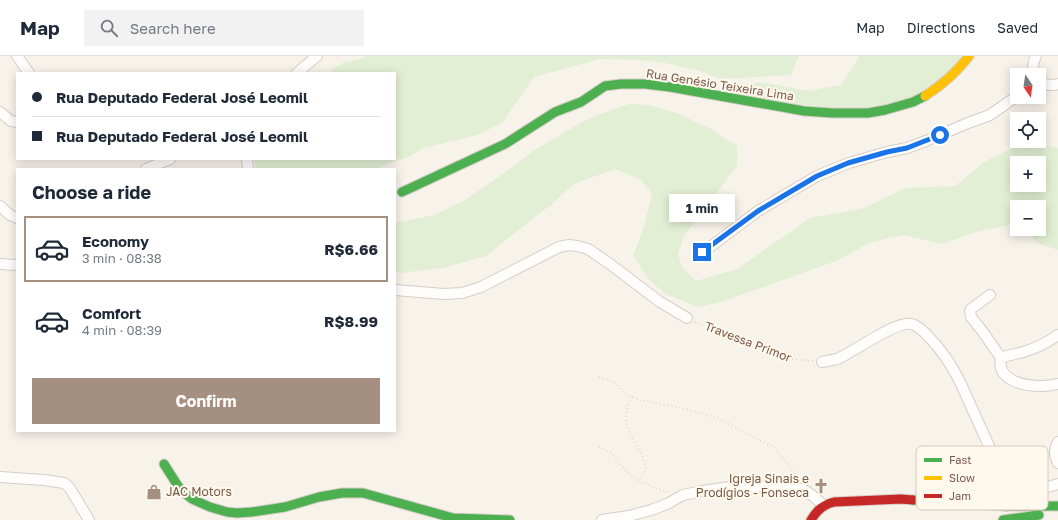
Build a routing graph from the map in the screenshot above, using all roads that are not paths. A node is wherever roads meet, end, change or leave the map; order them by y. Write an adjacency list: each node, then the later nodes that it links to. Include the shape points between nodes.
1 (17, 56): 6 (street)
2 (317, 56): 7 (street)
3 (969, 56): 15 (main road, Rua Genésio Teixeira Lima, via 958,70 922,98 885,110 868,112 804,111 645,84 605,86 581,102 555,112 505,144)
4 (1036, 56): 5 (street)
5 (1033, 68)
6 (28, 72)
7 (298, 72)
8 (1046, 84): 9 (street)
9 (1058, 84)
10 (1010, 101): 18 (street, via 990,115 926,141 848,163 817,176 758,211)
11 (0, 112): 12 (street)
12 (16, 122)
13 (168, 160): 14 (street)
14 (148, 168)
15 (402, 192)
16 (0, 206): 17 (street)
17 (16, 218)
18 (702, 252)
19 (0, 264): 20 (street)
20 (16, 265)
21 (396, 290): 23 (street, via 462,293 481,287 559,247 569,245 588,249 660,302)
22 (990, 295): 25 (street, via 971,309 971,317)
23 (687, 318)
24 (1058, 336): 25 (street, via 1029,351)
25 (1001, 358): 27 (street, via 1003,372 1011,380 1021,384 1043,386)
26 (822, 362): 29 (street, via 836,359 903,324 910,323 919,327 938,346 952,368)
27 (1058, 384)
28 (1058, 442): 30 (street, via 1055,453)
29 (985, 446)
30 (1058, 463)
31 (164, 464): 41 (main road, via 178,486 192,499 227,512 252,512 342,493 363,493 453,518)
32 (0, 477): 40 (street, via 64,483)
33 (1058, 484): 34 (street)
34 (1048, 488)
35 (916, 499): 36 (main road, via 834,502)
36 (823, 505): 42 (street, via 806,491 795,488 730,487 702,490 683,495 651,510); 43 (main road, via 814,513)
37 (1048, 505): 38 (main road)
38 (1058, 506)
39 (1058, 513): 44 (main road)
40 (89, 520)
41 (510, 520)
42 (602, 520)
43 (811, 520)
44 (1003, 520)

